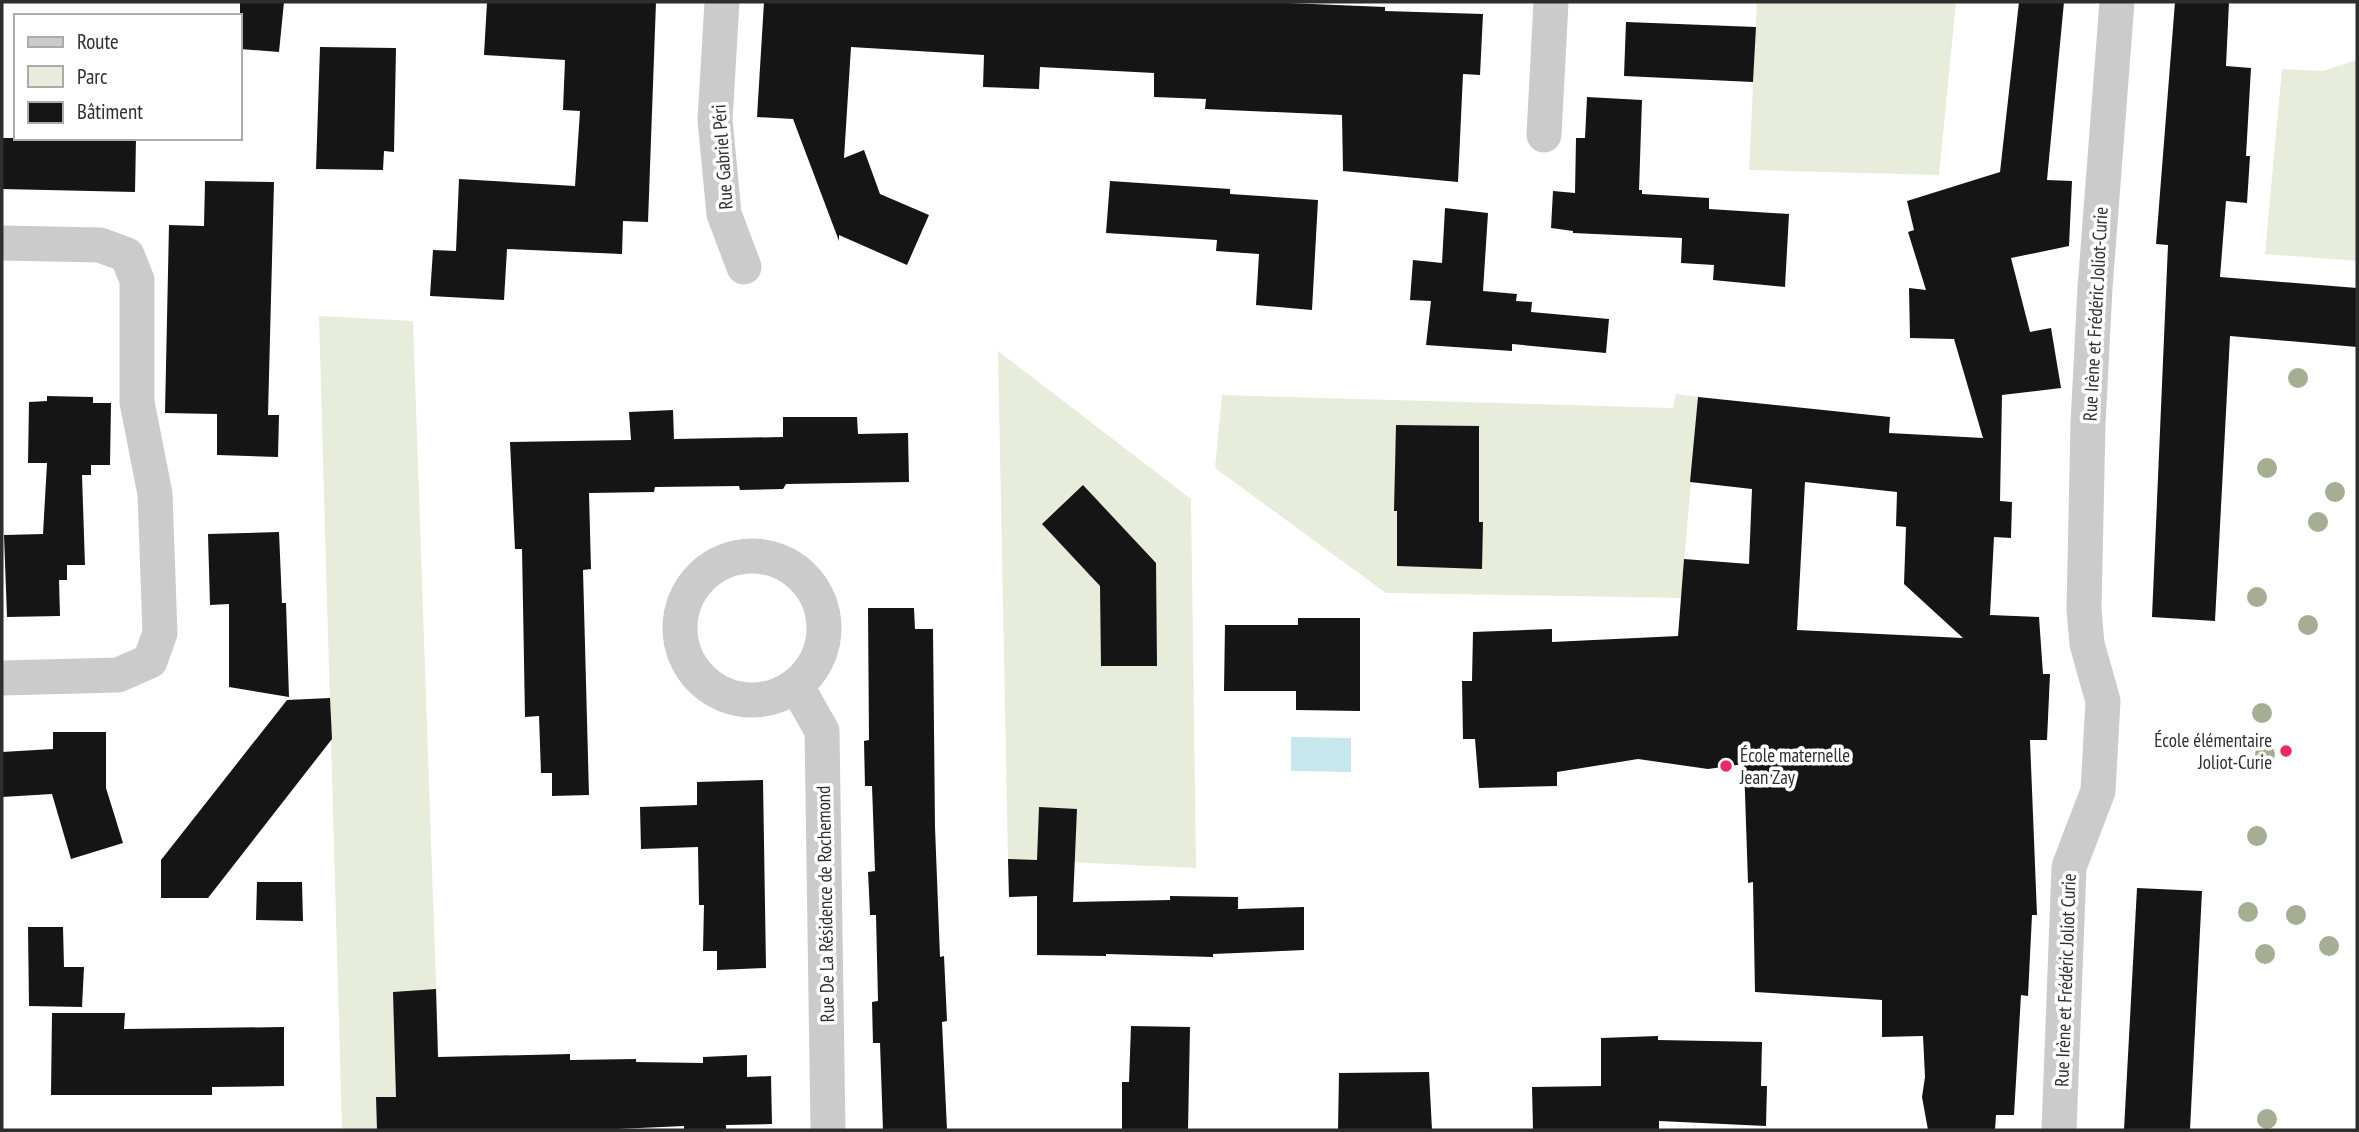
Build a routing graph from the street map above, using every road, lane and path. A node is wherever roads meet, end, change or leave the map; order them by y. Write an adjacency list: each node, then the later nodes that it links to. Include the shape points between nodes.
1 (722, 2): 6 (street, Rue Gabriel Péri, via 715,120 724,214)
2 (1551, 2): 4 (street)
3 (2117, 2): 7 (street, Rue Irène et Frédéric Joliot-Curie, via 2088,424)
4 (1544, 135)
5 (2, 243): 8 (street, via 100,245 127,254 137,280 137,402 155,494 160,633 150,661 118,675)
6 (744, 267)
7 (2085, 627): 11 (street, Rue Irène et Frédéric Joliot Curie, via 2104,701 2098,791 2069,867)
8 (2, 678)
9 (796, 685): 9 (street, via 819,657 825,633 822,609 812,588 796,570 774,559 726,560 706,572 690,590 681,612 685,659 699,679 718,693 741,700 765,700); 10 (street, Rue De La Résidence de Rochemond, via 822,731)
10 (828, 1130)
11 (2059, 1130)

